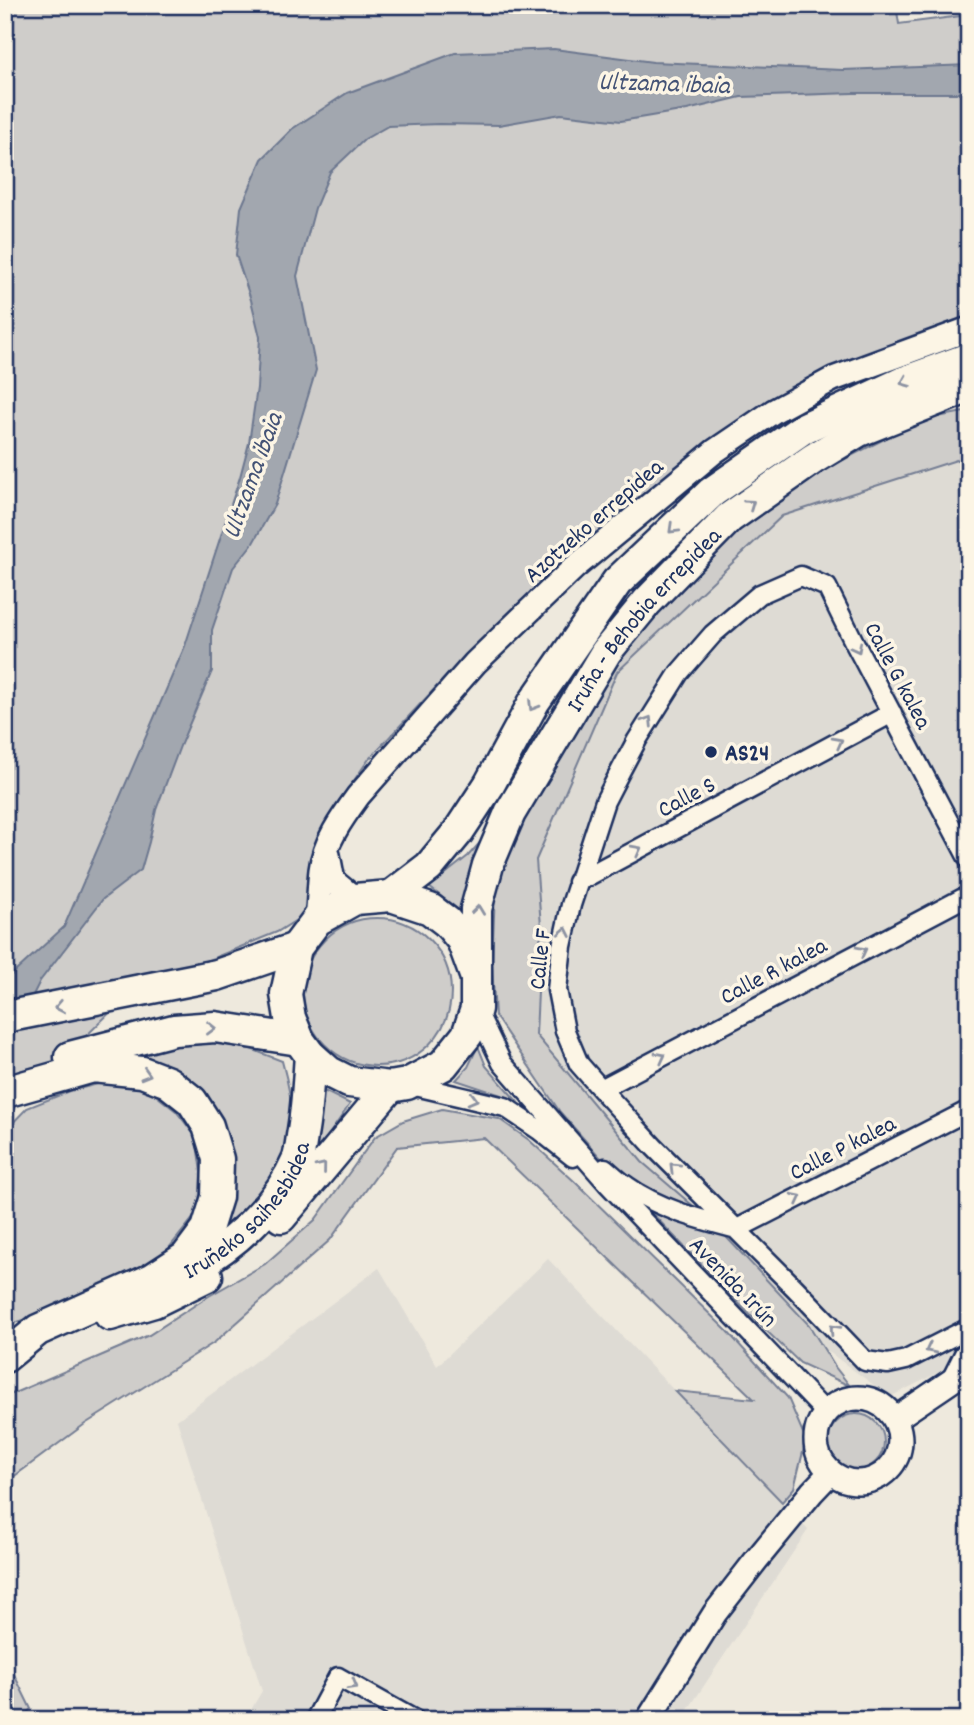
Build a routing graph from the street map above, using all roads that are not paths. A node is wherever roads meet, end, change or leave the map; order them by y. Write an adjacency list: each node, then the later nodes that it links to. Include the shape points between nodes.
1 (969, 329): 6 (street, Azotzeko errepidea, via 833,379 774,411 715,452 575,568 475,663 358,796)
2 (969, 358): 10 (highway, Iruña - Behobia errepidea, one-way to 10, via 903,382 804,428 712,492 617,582 534,702 458,832 429,867)
3 (969, 387): 14 (highway, Iruña - Behobia errepidea, one-way to 3, via 476,909 510,813 606,652 647,601 729,518 813,460 859,431)
4 (827, 587): 5 (street, Calle G kalea, one-way to 5); 8 (street, Calle F, one-way to 4, via 605,801 679,673 713,634 760,594 801,576)
5 (892, 713): 7 (street, Calle G kalea); 8 (street, Calle S, one-way to 5)
6 (327, 848): 11 (street, via 333,881); 12 (street, Azotzeko errepidea)
7 (969, 860)
8 (577, 882): 21 (street, Calle F, one-way to 8, via 579,1063 565,1031 557,990)
9 (969, 895): 21 (street, Calle R kalea, one-way to 9)
10 (391, 896): 11 (highway); 14 (highway, via 430,909 447,922 462,940)
11 (355, 899): 12 (highway)
12 (317, 920): 13 (highway)
13 (296, 948): 16 (highway, one-way to 16, via 217,975); 17 (highway, via 286,994 290,1018)
14 (476, 978): 15 (highway)
15 (476, 1009): 20 (highway, via 467,1035 443,1065); 24 (street, Avenida Irún, via 502,1063)
16 (5, 1017)
17 (304, 1048): 18 (highway, one-way to 17, via 174,1030 215,1027); 20 (highway, via 329,1072 349,1082); 27 (highway, Iruñeko saihesbidea, via 306,1119 299,1156 283,1185 242,1234)
18 (76, 1064): 19 (highway); 22 (highway); 30 (highway, one-way to 30, via 142,1072 168,1082 192,1101 208,1126 218,1158 217,1197 207,1229 186,1256 152,1279 38,1330)
19 (5, 1078)
20 (398, 1086): 25 (street, Avenida Irún, one-way to 25, via 505,1107); 27 (highway, Iruñeko saihesbidea, one-way to 20, via 154,1303 222,1267 254,1242 282,1217 340,1145)
21 (601, 1089): 26 (street, Calle F, one-way to 21)
22 (5, 1092)
23 (969, 1110): 26 (street, Calle P kalea, one-way to 23)
24 (557, 1127): 25 (street, Avenida Irún); 26 (street, Avenida Irún, via 627,1186 656,1203)
25 (607, 1183): 32 (street, Avenida Irún)
26 (737, 1229): 28 (street, Calle F, one-way to 26, via 906,1360 888,1364 866,1361)
27 (110, 1315): 30 (highway, Iruñeko saihesbidea)
28 (969, 1328)
29 (969, 1351): 31 (street, via 964,1354)
30 (5, 1359)
31 (960, 1375): 33 (street)
32 (826, 1413): 33 (street, via 847,1399 860,1398 874,1401); 34 (street, via 819,1425 818,1451)
33 (895, 1419): 34 (street, via 899,1448 885,1472 858,1482)
34 (831, 1472): 37 (street, via 715,1613)
35 (320, 1720): 36 (street, one-way to 36, via 316,1718 338,1677)
36 (415, 1720)
37 (648, 1720)

